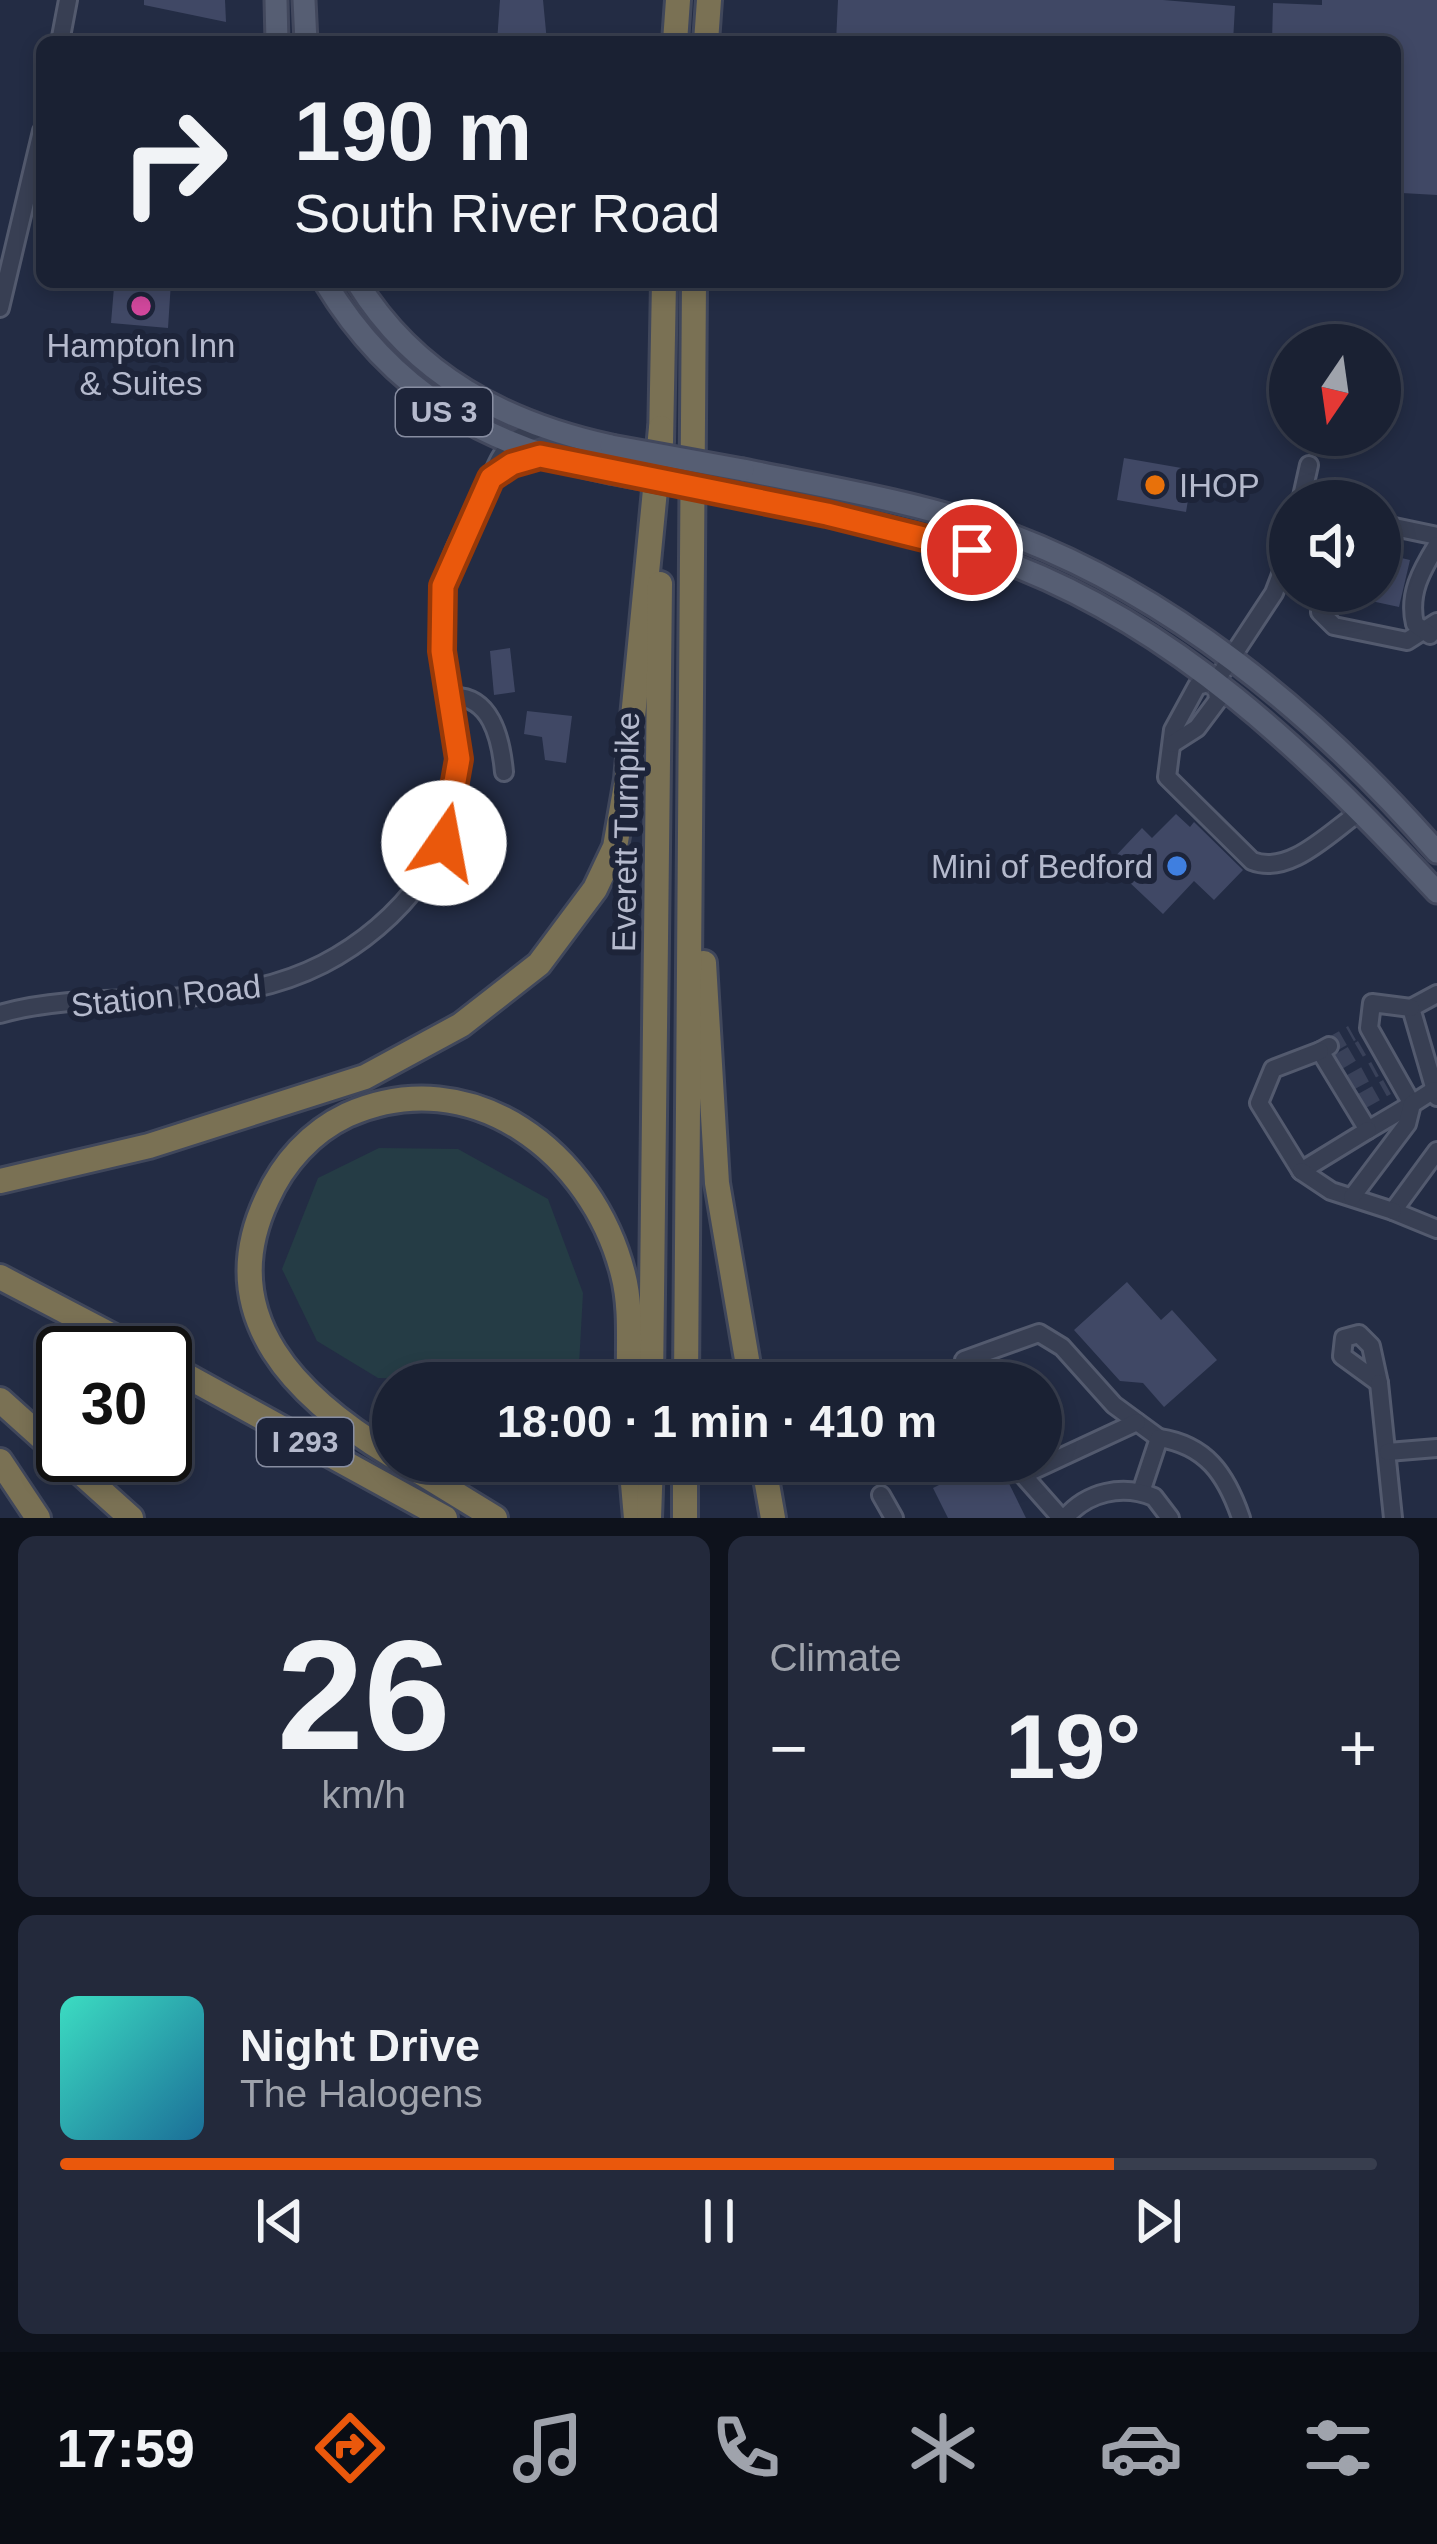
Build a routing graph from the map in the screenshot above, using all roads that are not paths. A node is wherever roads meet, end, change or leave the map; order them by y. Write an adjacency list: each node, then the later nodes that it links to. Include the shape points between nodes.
1 (68, 0): 8 (street)
2 (276, 0): 6 (main road)
3 (304, 0): 7 (main road)
4 (678, 0): 9 (highway)
5 (709, 0): 10 (highway)
6 (277, 33): 7 (main road)
7 (305, 33)
8 (61, 36)
9 (675, 36)
10 (706, 36)
11 (36, 161): 16 (street)
12 (329, 288): 19 (main road, US 3, via 412,388)
13 (361, 288): 17 (main road, US 3, via 430,368)
14 (664, 288): 18 (highway, Everett Turnpike)
15 (694, 288): 32 (highway, Everett Turnpike)
16 (0, 308)
17 (542, 428): 19 (street); 29 (main road, US 3, bridge, via 994,529 1094,572)
18 (661, 428): 46 (highway, via 615,847 585,905 539,964 461,1025 364,1076 149,1147); 53 (highway, Everett Turnpike)
19 (505, 444): 20 (main road, US 3); 22 (street, Station Road)
20 (540, 456): 22 (street); 30 (main road, US 3, bridge, via 998,559 1114,614)
21 (1309, 465): 23 (street)
22 (491, 478): 31 (street, Station Road, via 443,586)
23 (1306, 480)
24 (1401, 534): 25 (street)
25 (1435, 549): 28 (street, via 1411,608)
26 (1269, 601): 29 (street)
27 (1320, 612): 28 (street, via 1334,626 1407,641)
28 (1433, 631)
29 (1232, 659): 30 (street); 35 (main road, US 3)
30 (1216, 680): 34 (main road, US 3); 34 (street, via 1197,686 1177,717 1167,777 1252,861 1286,864)
31 (449, 697): 33 (street, via 479,704 499,734); 39 (street, Station Road, via 459,759 444,843 374,930 324,963 264,986)
32 (691, 707): 54 (highway, Everett Turnpike); 55 (highway, via 717,1183)
33 (504, 772)
34 (1360, 812): 36 (main road, US 3)
35 (1437, 852)
36 (1437, 892)
37 (1437, 994): 38 (street)
38 (1411, 1009): 41 (street); 42 (street, via 1372,1003 1365,1037)
39 (0, 1014)
40 (1287, 1064): 43 (street, via 1329,1056 1358,1103); 43 (street, via 1268,1103 1300,1156); 45 (street, via 1262,1084 1259,1103)
41 (1436, 1094): 42 (street)
42 (1412, 1104): 43 (street); 47 (street, via 1407,1124)
43 (1365, 1132): 45 (street)
44 (1437, 1151): 48 (street)
45 (1301, 1171): 47 (street)
46 (0, 1181)
47 (1352, 1197): 48 (street)
48 (1393, 1210): 49 (street)
49 (1437, 1229)
50 (0, 1277): 51 (highway)
51 (93, 1326)
52 (628, 1362): 62 (highway, via 625,1280 614,1242 562,1158 537,1136 477,1107 378,1104 319,1133 284,1169 260,1213 251,1278 261,1327 285,1370)
53 (651, 1362)
54 (686, 1362)
55 (747, 1362)
56 (965, 1362): 60 (street, via 1039,1333)
57 (192, 1379): 77 (highway, I 293)
58 (1378, 1383): 65 (street)
59 (0, 1400): 76 (highway)
60 (1138, 1422): 61 (street); 64 (street)
61 (1159, 1438): 73 (street); 86 (street, via 1203,1452)
62 (372, 1442)
63 (1437, 1448): 65 (street)
64 (1062, 1452)
65 (1388, 1452): 87 (street)
66 (0, 1461): 75 (highway)
67 (436, 1482): 78 (highway)
68 (633, 1482): 79 (highway)
69 (650, 1482): 80 (highway)
70 (685, 1482): 81 (highway)
71 (767, 1482): 82 (highway)
72 (1032, 1482): 84 (street)
73 (1141, 1492): 84 (street, via 1106,1493); 85 (street)
74 (881, 1495): 83 (street)
75 (38, 1518)
76 (131, 1518)
77 (445, 1518)
78 (495, 1518)
79 (636, 1518)
80 (649, 1518)
81 (685, 1518)
82 (773, 1518)
83 (894, 1518)
84 (1063, 1518)
85 (1170, 1518)
86 (1241, 1518)
87 (1393, 1518)

